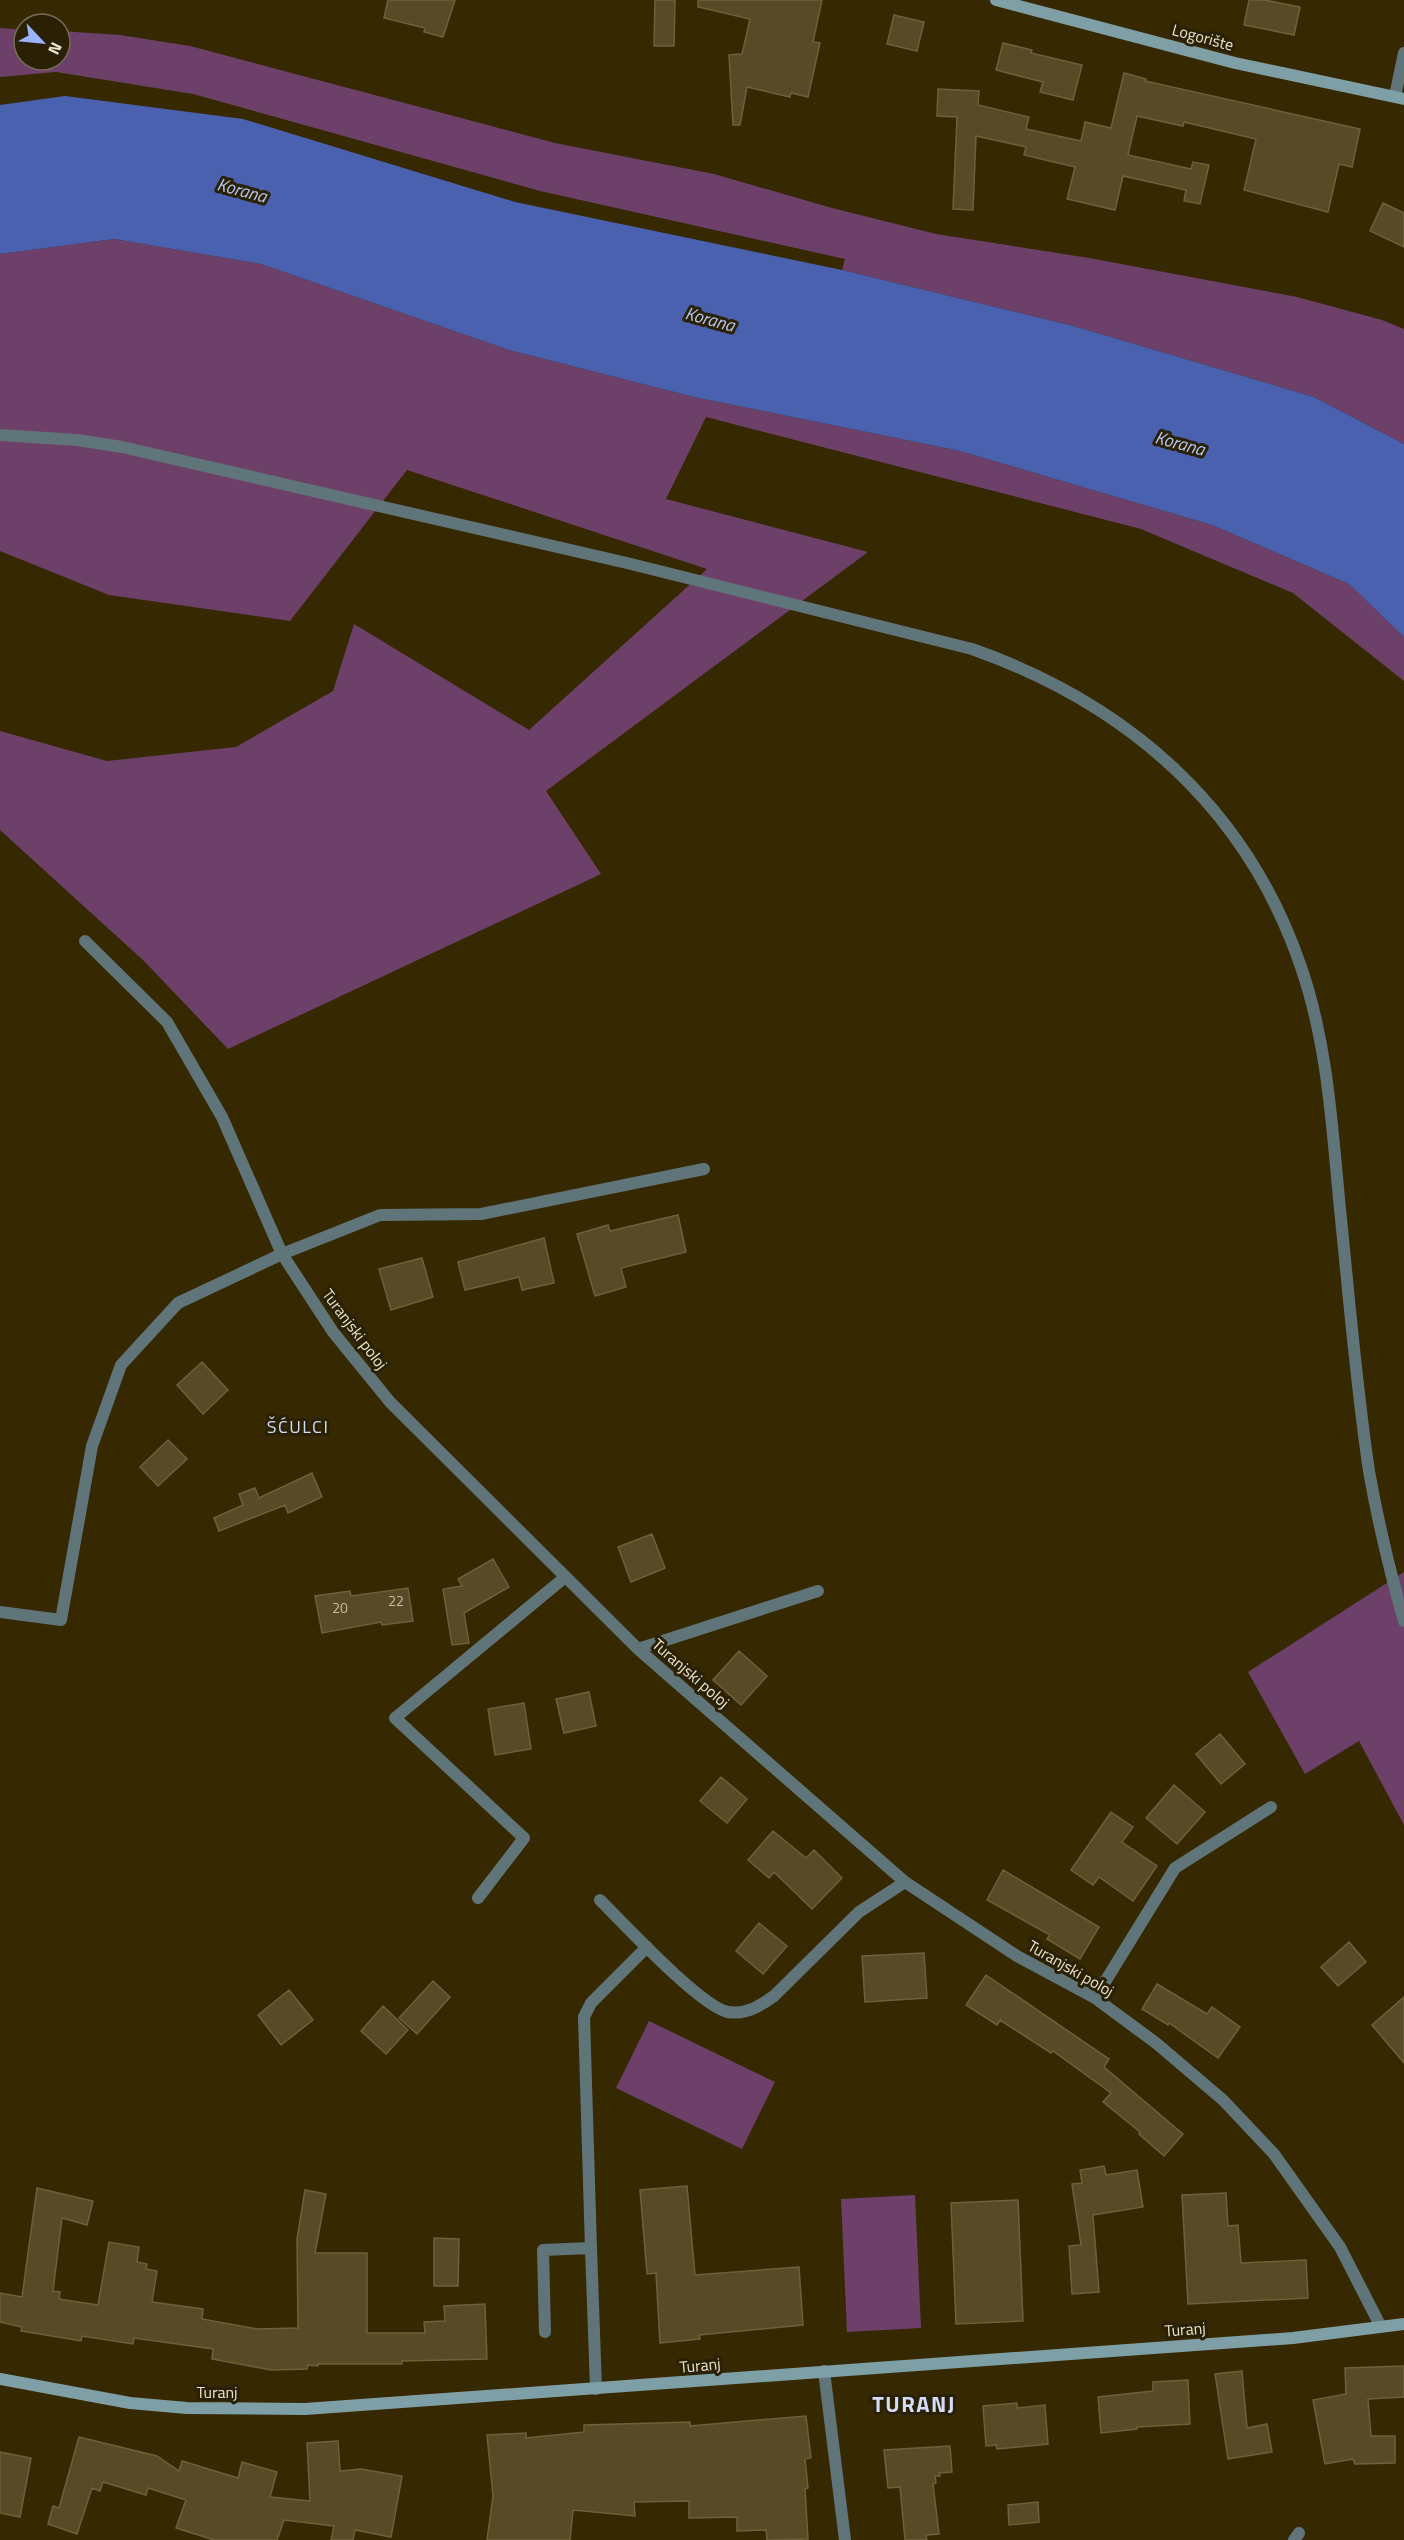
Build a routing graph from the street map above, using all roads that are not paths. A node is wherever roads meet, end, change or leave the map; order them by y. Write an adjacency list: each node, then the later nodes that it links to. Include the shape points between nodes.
1 (996, 0): 3 (main road, Logorište, via 1234,63)
2 (1404, 53): 3 (street)
3 (1399, 98)
4 (0, 435): 11 (street, via 122,447 627,563 972,649 1011,662 1074,693 1148,745 1206,801 1252,864 1288,932 1312,1003 1326,1078 1370,1472)
5 (85, 941): 7 (street, Turanjski poloj, via 166,1022 222,1117)
6 (704, 1169): 7 (street, via 481,1214 380,1215)
7 (282, 1254): 8 (street, Turanjski poloj, via 333,1332 390,1402); 10 (street, via 178,1303 121,1365 92,1446 61,1620)
8 (564, 1578): 12 (street, Turanjski poloj); 15 (street, via 395,1718 524,1838)
9 (818, 1592): 12 (street)
10 (0, 1612)
11 (1404, 1621)
12 (638, 1649): 14 (street, Turanjski poloj)
13 (1271, 1807): 18 (street, via 1175,1868)
14 (905, 1882): 17 (street, via 859,1912 774,1996 744,2012 727,2012 711,2004); 18 (street, Turanjski poloj, via 1017,1956)
15 (478, 1898)
16 (600, 1900): 17 (street)
17 (647, 1947): 19 (street, via 591,2003 584,2017)
18 (1095, 1998): 21 (street, Turanjski poloj, via 1223,2100 1274,2154 1340,2247)
19 (591, 2248): 22 (street, via 543,2250); 25 (street)
20 (1404, 2324): 21 (main road, Turanj)
21 (1381, 2327): 23 (main road, Turanj, via 1293,2338)
22 (545, 2332)
23 (824, 2371): 25 (main road, Turanj); 26 (street)
24 (0, 2379): 25 (main road, Turanj, via 130,2403 187,2408 305,2409)
25 (596, 2389)
26 (845, 2540)

